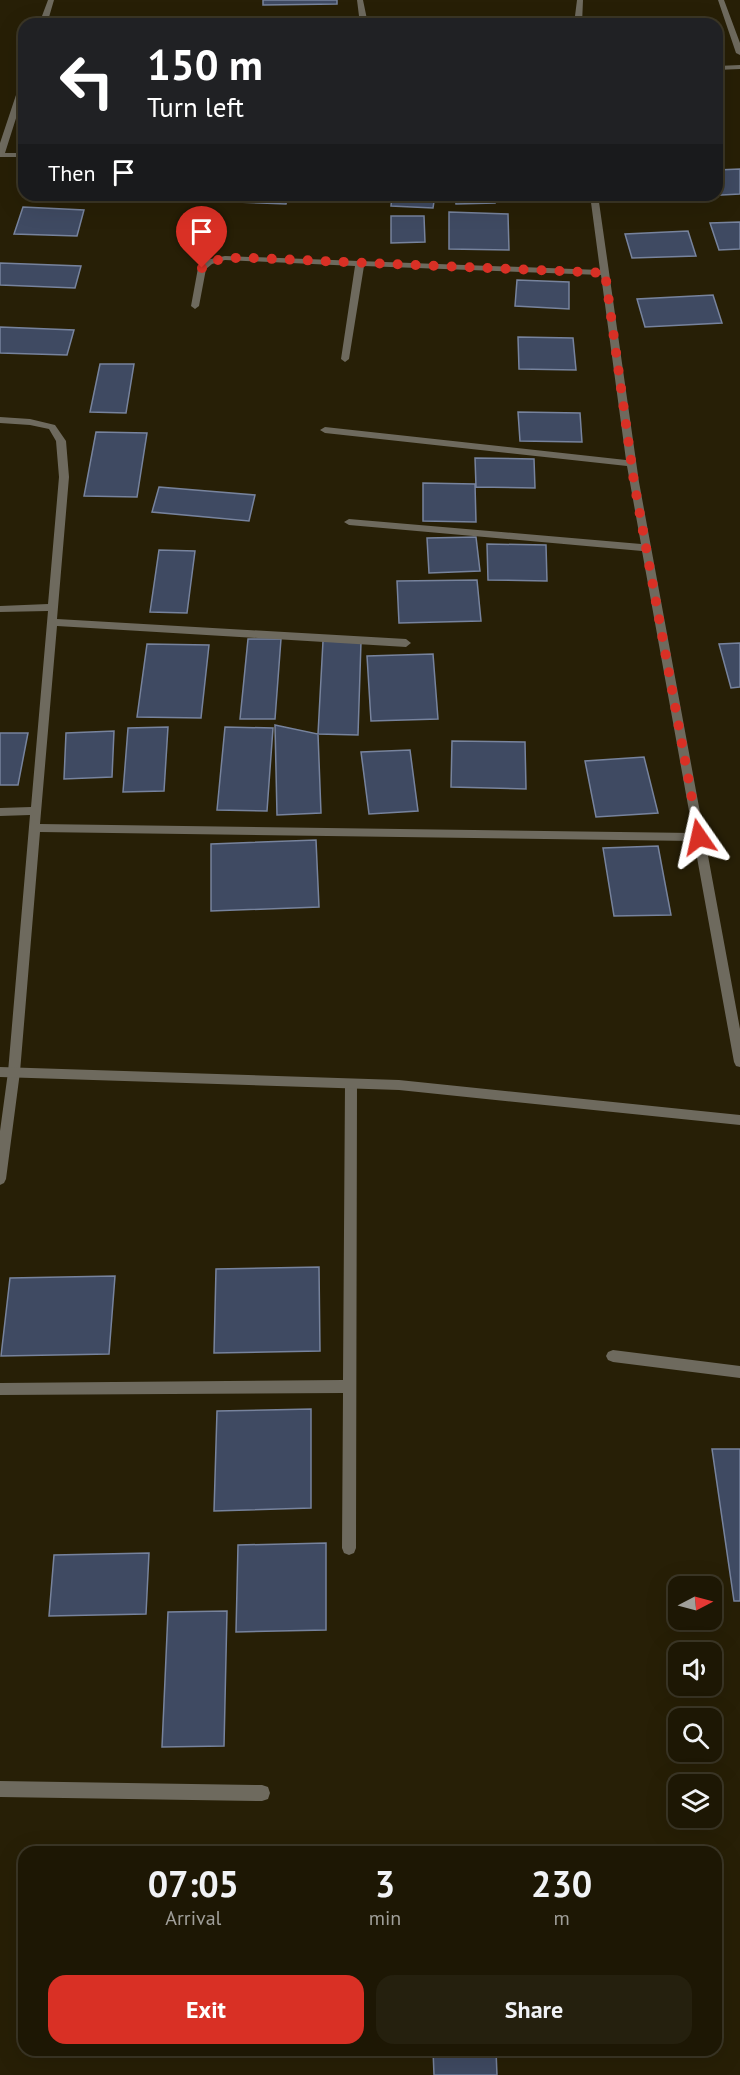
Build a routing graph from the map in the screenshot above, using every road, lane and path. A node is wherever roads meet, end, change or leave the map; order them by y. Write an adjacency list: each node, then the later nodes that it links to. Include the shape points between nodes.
1 (51, 0): 5 (street)
2 (360, 0): 6 (street)
3 (580, 0): 7 (street)
4 (721, 0): 8 (street)
5 (45, 18)
6 (363, 18)
7 (578, 18)
8 (740, 52)
9 (740, 67): 10 (street)
10 (723, 68)
11 (18, 100): 12 (street)
12 (0, 155): 13 (street)
13 (18, 155)
14 (595, 201): 16 (street)
15 (360, 262): 16 (street); 17 (street, via 252,258 209,262 202,268); 18 (street)
16 (605, 273): 21 (street)
17 (195, 306)
18 (345, 359)
19 (0, 420): 24 (street, via 52,427 61,441 64,477)
20 (325, 430): 21 (street)
21 (632, 464): 23 (street)
22 (350, 522): 23 (street)
23 (646, 548): 31 (street)
24 (54, 607): 25 (street); 26 (street)
25 (0, 609)
26 (52, 622): 27 (street); 28 (street)
27 (406, 643)
28 (36, 811): 29 (street); 30 (street)
29 (0, 812)
30 (35, 828): 31 (street); 34 (street)
31 (699, 837): 32 (street)
32 (740, 1062)
33 (0, 1072): 34 (street)
34 (14, 1072): 35 (street); 37 (street)
35 (351, 1084): 36 (street, via 399,1085); 40 (street)
36 (740, 1120)
37 (0, 1179)
38 (613, 1356): 39 (street)
39 (740, 1372)
40 (350, 1386): 41 (street); 42 (street)
41 (0, 1389)
42 (349, 1548)
43 (0, 1789): 44 (street)
44 (262, 1793)

